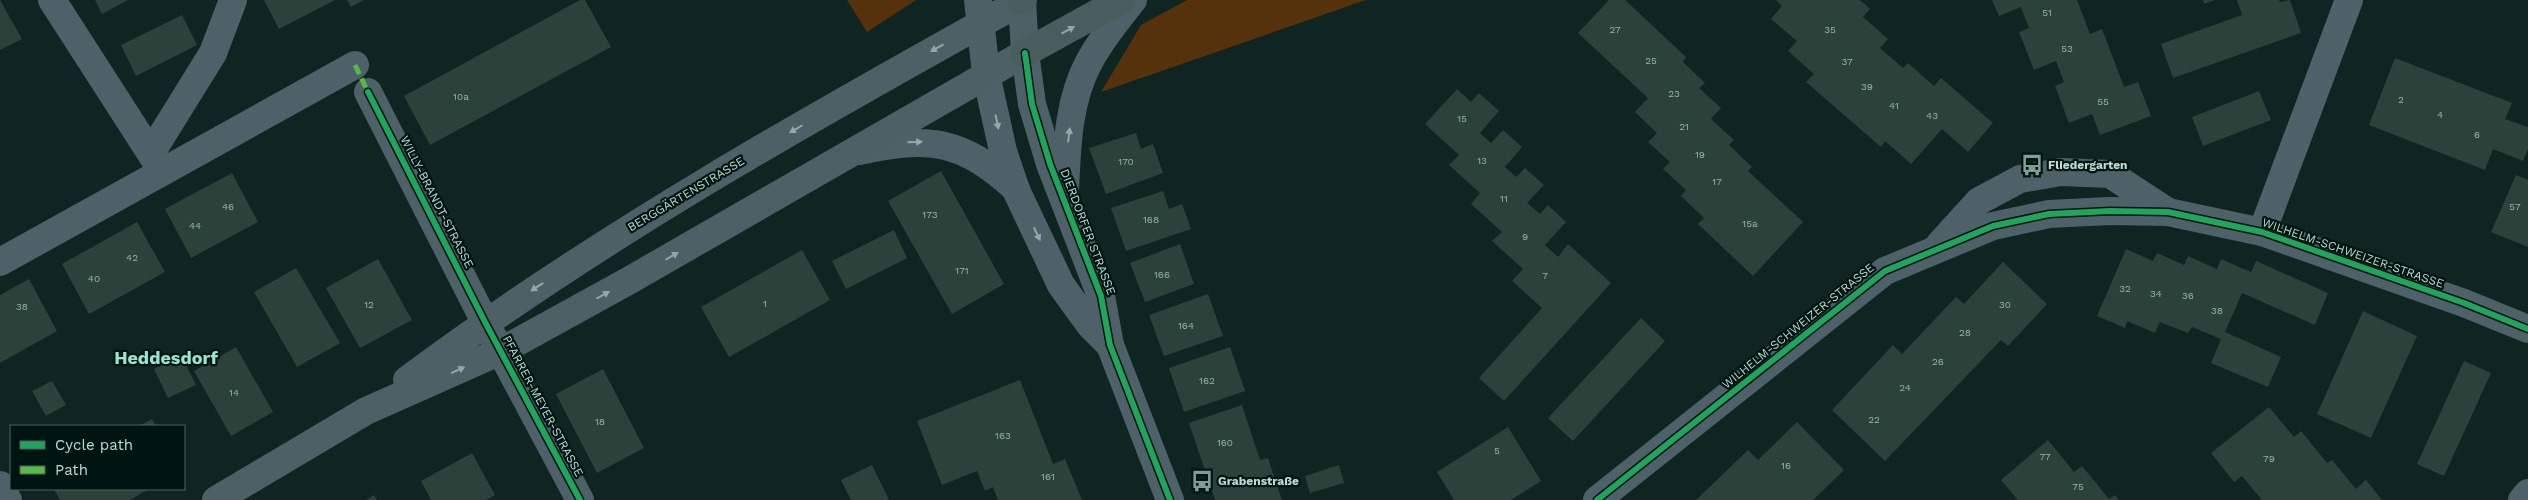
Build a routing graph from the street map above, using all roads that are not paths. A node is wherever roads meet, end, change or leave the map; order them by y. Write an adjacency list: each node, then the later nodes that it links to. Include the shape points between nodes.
1 (52, 0): 13 (street)
2 (233, 0): 13 (street, via 213,53)
3 (1022, 0): 7 (main road, BERGGÄRTENSTRASSE); 8 (main road, DIERDORFER STRASSE)
4 (1122, 0): 8 (highway, one-way to 4)
5 (1133, 0): 15 (street, one-way to 5, via 1070,127 1081,80 1099,45)
6 (2350, 0): 17 (street)
7 (978, 12): 10 (main road, DIERDORFER STRASSE); 20 (main road, BERGGÄRTENSTRASSE, one-way to 20, via 637,222)
8 (1025, 53): 10 (main road, BERGGÄRTENSTRASSE); 15 (street, DIERDORFER STRASSE, via 1032,104)
9 (354, 65): 13 (street)
10 (986, 74): 12 (main road, BERGGÄRTENSTRASSE); 14 (street, DIERDORFER STRASSE, one-way to 14, via 1003,151)
11 (368, 92): 20 (street, WILLY-BRANDT-STRASSE)
12 (850, 153): 14 (street, one-way to 14, via 922,141 955,148 996,171); 23 (main road, BERGGÄRTENSTRASSE, one-way to 12, via 630,280)
13 (157, 162): 19 (street)
14 (1016, 190): 22 (street, DIERDORFER STRASSE, one-way to 22, via 1061,285 1080,313)
15 (1064, 201): 22 (street, DIERDORFER STRASSE, via 1101,296)
16 (2168, 212): 17 (street, WILHELM-SCHWEIZER-STRASSE); 18 (street, WILHELM-SCHWEIZER-STRASSE, via 2049,214 1993,226); 18 (street, via 2110,174 2061,172 2020,179 1979,201)
17 (2262, 232): 21 (street, WILHELM-SCHWEIZER-STRASSE, via 2464,303)
18 (1936, 249): 31 (street, WILHELM-SCHWEIZER-STRASSE, via 1885,271)
19 (0, 262)
20 (485, 322): 23 (street, PFARRER-MEYER-STRASSE); 24 (main road, BERGGÄRTENSTRASSE)
21 (2528, 329)
22 (1110, 345): 30 (street, DIERDORFER STRASSE)
23 (500, 350): 24 (main road, BERGGÄRTENSTRASSE, one-way to 23); 29 (street, PFARRER-MEYER-STRASSE)
24 (366, 411): 28 (main road, BERGGÄRTENSTRASSE)
25 (0, 485): 27 (street)
26 (2528, 493): 32 (street)
27 (8, 500)
28 (216, 500)
29 (580, 500)
30 (1170, 500)
31 (1598, 500)
32 (2522, 500)

